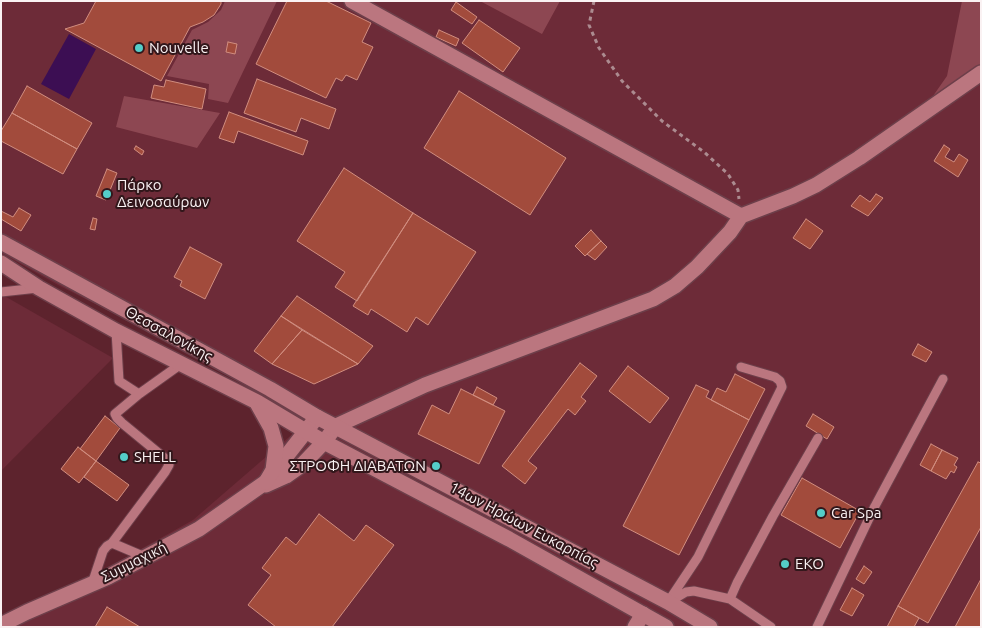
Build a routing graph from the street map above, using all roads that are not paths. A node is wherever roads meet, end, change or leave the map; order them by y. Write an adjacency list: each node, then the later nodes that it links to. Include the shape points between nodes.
1 (352, 1): 3 (street)
2 (981, 73): 3 (street, via 816,185)
3 (741, 216): 15 (street, via 698,267 653,299 425,385)
4 (1, 242): 14 (street, Θεσσαλονίκης)
5 (1, 263): 6 (street, Θεσσαλονίκης)
6 (39, 288): 7 (lane); 8 (street, Θεσσαλονίκης)
7 (1, 292)
8 (116, 331): 9 (street, Θεσσαλονίκης); 12 (lane, via 119,381)
9 (180, 364): 12 (lane); 13 (street, Θεσσαλονίκης)
10 (741, 367): 24 (lane, via 775,377 782,387 698,557)
11 (943, 379): 31 (lane, via 875,506)
12 (139, 394): 20 (lane, via 115,414 169,465)
13 (257, 402): 16 (street, Θεσσαλονίκης); 19 (street, via 271,428 276,446 273,470)
14 (317, 417): 15 (street, Θεσσαλονίκης); 16 (street, Συμμαχική)
15 (336, 426): 18 (street, Συμμαχική); 24 (street, 14ων Ηρώων Ευκαρπίας)
16 (306, 431): 18 (street, Θεσσαλονίκης); 19 (street, Συμμαχική)
17 (818, 438): 23 (lane)
18 (324, 442): 19 (street, Συμμαχική, via 296,470); 25 (street, 14ων Ηρώων Ευκαρπίας, via 517,543)
19 (263, 485): 21 (street, Συμμαχική, via 199,529)
20 (112, 543): 21 (lane); 22 (lane, via 103,550)
21 (145, 557): 22 (street, Συμμαχική)
22 (92, 584): 26 (street, Συμμαχική)
23 (730, 599): 24 (lane, via 694,591); 30 (lane)
24 (668, 602): 29 (street, 14ων Ηρώων Ευκαρπίας)
25 (643, 614): 27 (street); 28 (street, 14ων Ηρώων Ευκαρπίας)
26 (1, 625)
27 (635, 627)
28 (666, 627)
29 (710, 627)
30 (771, 627)
31 (817, 627)

